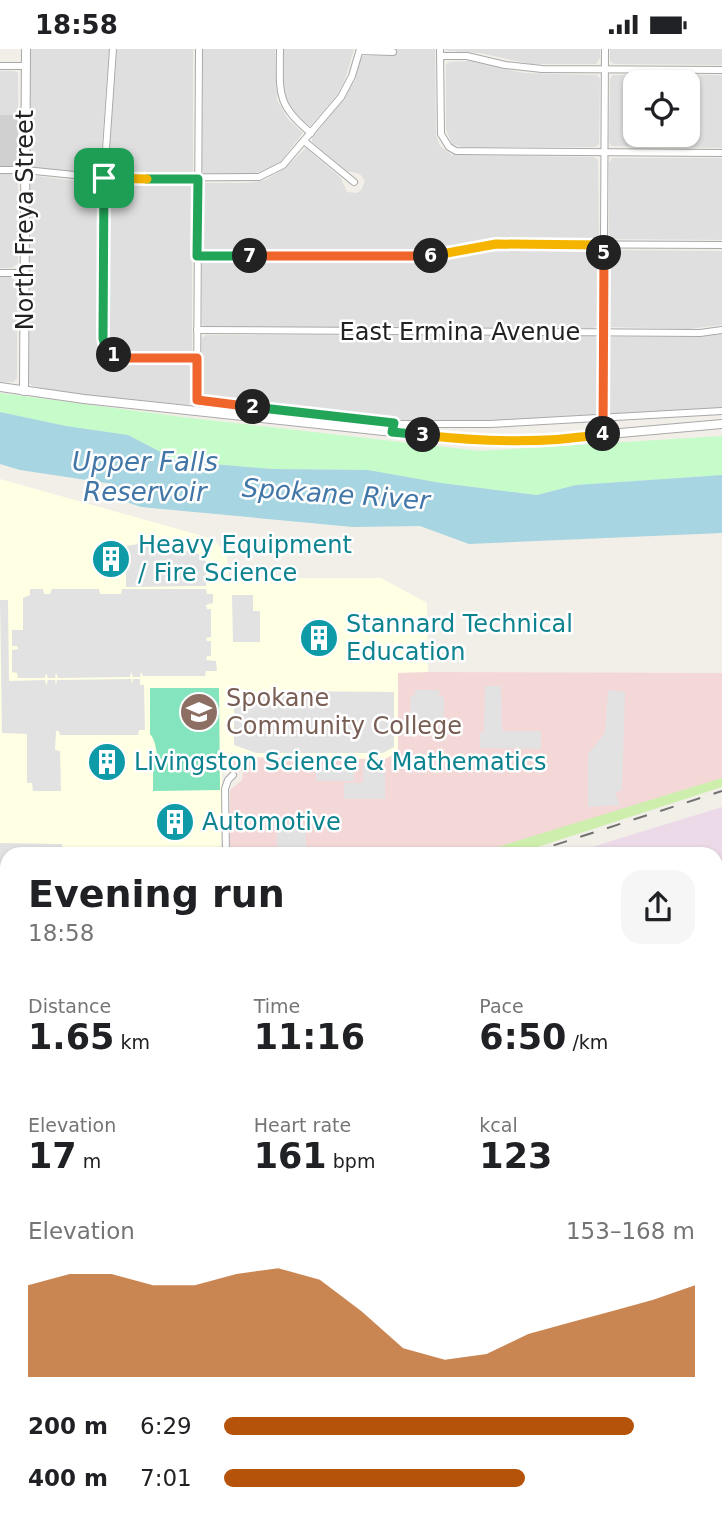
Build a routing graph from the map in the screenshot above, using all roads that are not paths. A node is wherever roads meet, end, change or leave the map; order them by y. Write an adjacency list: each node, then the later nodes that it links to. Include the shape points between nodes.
1 (26, 49): 10 (street, North Freya Street)
2 (113, 49): 19 (street)
3 (199, 49): 20 (street)
4 (280, 49): 13 (street, via 282,98 293,119)
5 (605, 49): 11 (street)
6 (360, 50): 7 (street); 13 (street, via 341,97)
7 (394, 52)
8 (441, 53): 11 (street, via 522,68); 15 (street, via 441,134 449,147 464,152)
9 (0, 66): 10 (street)
10 (26, 66): 18 (street, North Freya Street)
11 (605, 68): 12 (street); 15 (street)
12 (722, 70)
13 (310, 133): 14 (street)
14 (304, 141): 20 (street, via 283,165 259,177); 21 (street)
15 (605, 152): 16 (street); 22 (street)
16 (722, 153)
17 (0, 170): 18 (street)
18 (25, 170): 19 (street); 26 (street, North Freya Street)
19 (104, 178): 20 (street); 30 (street, via 105,347 125,358)
20 (198, 179): 24 (street)
21 (354, 182)
22 (604, 245): 23 (street); 24 (street, via 496,244 416,257); 29 (street)
23 (722, 245)
24 (197, 256): 27 (street)
25 (0, 273): 26 (street)
26 (25, 273): 32 (street, North Freya Street)
27 (197, 330): 29 (street, East Ermina Avenue); 30 (street)
28 (722, 330): 29 (street, East Ermina Avenue)
29 (604, 333): 36 (street)
30 (197, 358): 33 (street)
31 (0, 387): 32 (street)
32 (24, 391): 34 (street)
33 (197, 400): 34 (street); 38 (street)
34 (197, 411): 38 (street)
35 (722, 411): 36 (street)
36 (603, 417): 38 (street); 39 (street)
37 (722, 423): 39 (street)
38 (393, 428): 39 (street, via 487,442)
39 (603, 435)
40 (233, 775): 41 (street, via 225,789)
41 (226, 847)

